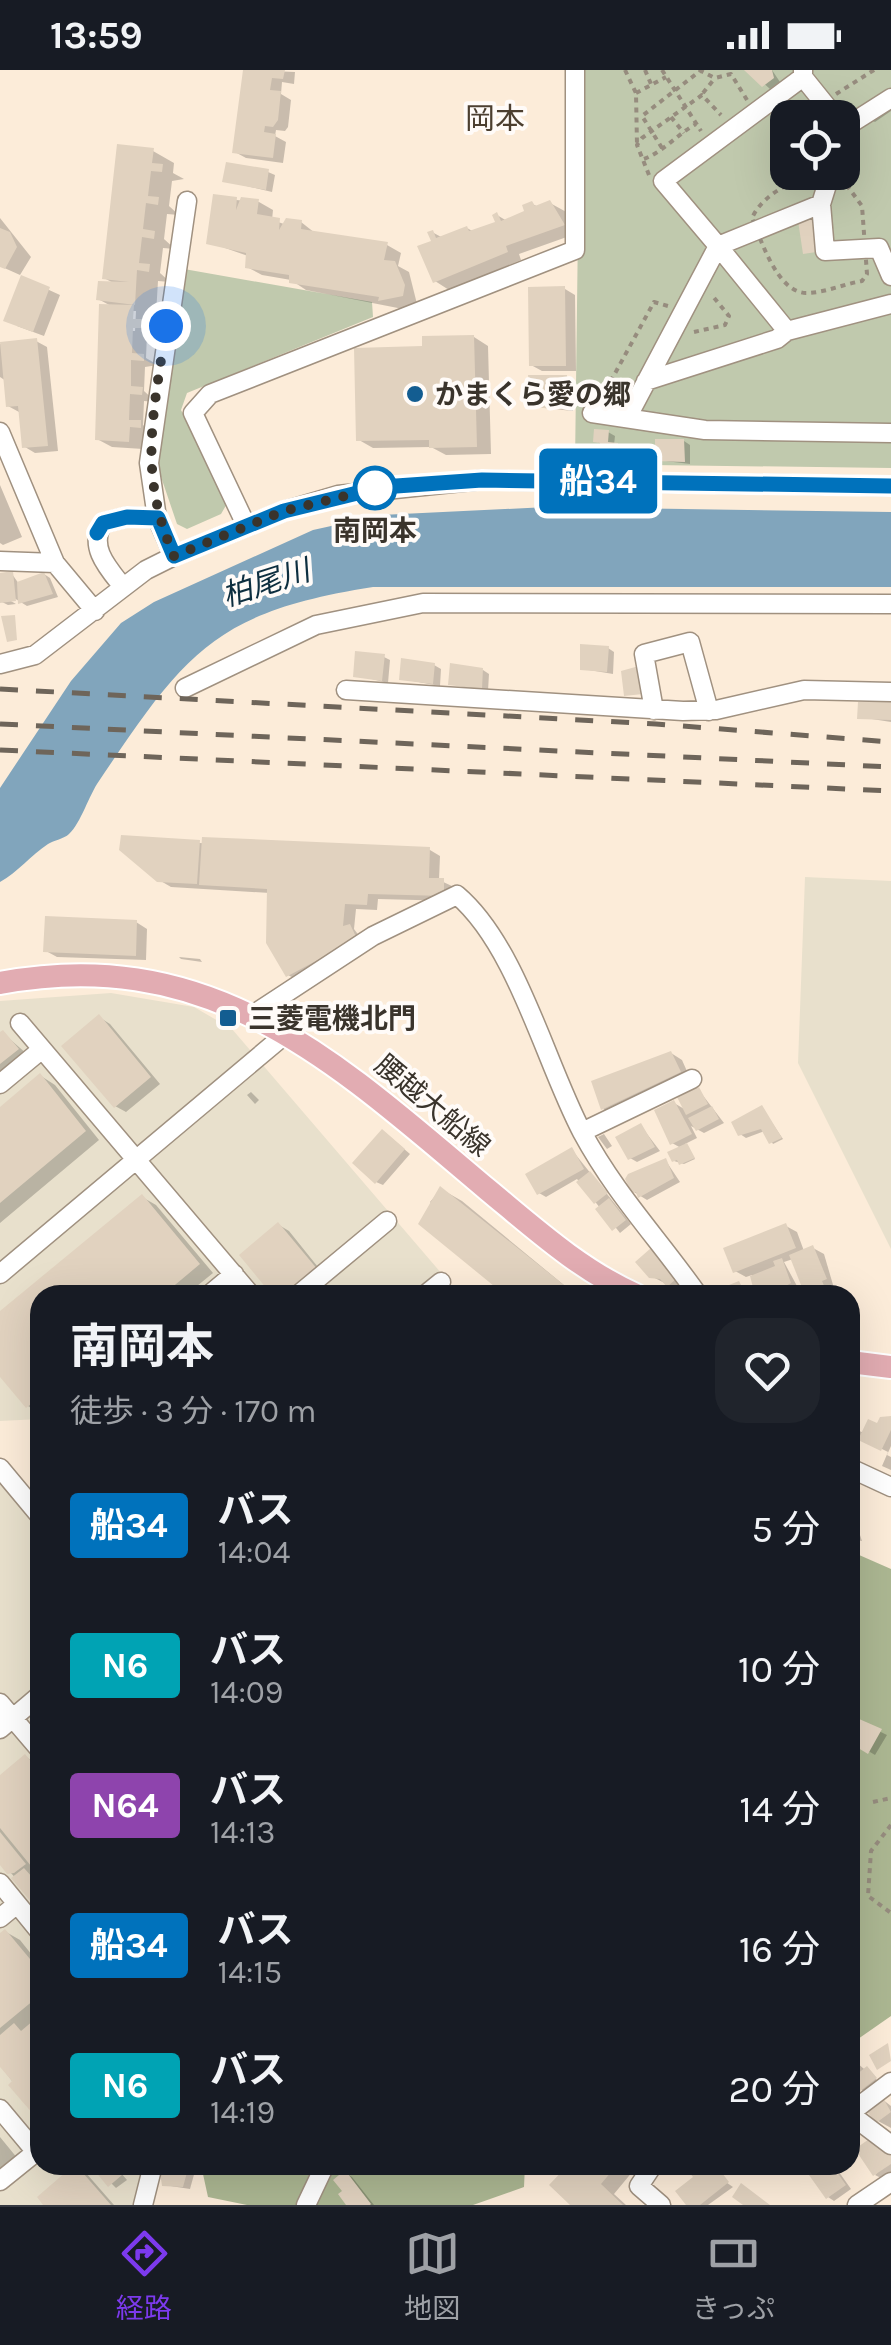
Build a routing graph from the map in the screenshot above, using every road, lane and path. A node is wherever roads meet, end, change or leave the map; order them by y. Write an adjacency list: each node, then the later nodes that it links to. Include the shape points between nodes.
1 (575, 70): 50 (street, via 574,250 210,394 193,413)
2 (626, 70): 14 (path)
3 (645, 70): 12 (path)
4 (662, 70): 9 (path)
5 (699, 70): 10 (path); 11 (path)
6 (874, 70): 18 (path)
7 (682, 71): 11 (path)
8 (803, 73): 17 (street); 20 (street)
9 (666, 78): 12 (path); 13 (path)
10 (715, 78): 15 (path); 20 (path, via 731,74)
11 (690, 79): 13 (path)
12 (652, 85): 14 (path)
13 (678, 90): 19 (path); 21 (path)
14 (636, 93): 21 (path)
15 (702, 95): 19 (path); 25 (path)
16 (891, 98): 22 (street)
17 (823, 100)
18 (827, 100)
19 (686, 104): 23 (path); 24 (path)
20 (754, 110): 25 (street)
21 (639, 116): 26 (path); 29 (path)
22 (860, 116)
23 (671, 117): 26 (path); 27 (path)
24 (696, 124): 27 (path); 28 (path)
25 (728, 128): 28 (street)
26 (654, 131): 29 (path); 30 (path)
27 (685, 134): 30 (path)
28 (710, 143): 32 (street)
29 (637, 146): 31 (path)
30 (662, 148): 31 (path)
31 (644, 158): 32 (path, via 642,167 652,179)
32 (663, 180): 36 (street)
33 (825, 190): 35 (street)
34 (188, 201): 49 (street, via 149,463)
35 (821, 204): 36 (street); 37 (street, via 825,251 880,248)
36 (718, 246): 38 (street); 41 (street)
37 (891, 276)
38 (697, 280): 40 (street); 42 (path, via 729,316 725,325)
39 (891, 304): 41 (street)
40 (682, 312): 42 (street); 44 (path, via 654,302)
41 (787, 331): 43 (street)
42 (668, 339): 43 (street)
43 (646, 382): 45 (street)
44 (592, 413): 45 (street)
45 (627, 418): 47 (street, via 705,430)
46 (0, 432): 53 (street)
47 (891, 434)
48 (891, 486): 50 (street, via 431,482 338,495)
49 (158, 518): 51 (street); 54 (street, via 127,517 103,523 97,533 98,549)
50 (246, 525): 51 (street)
51 (174, 556): 54 (street)
52 (0, 561): 53 (street)
53 (55, 563): 56 (street)
54 (123, 587): 56 (street)
55 (891, 604): 58 (street, via 423,602 316,625)
56 (95, 612): 57 (street, via 35,656)
57 (0, 664)
58 (185, 688)
59 (346, 690): 61 (street)
60 (891, 692): 62 (street, via 789,692)
61 (654, 710): 62 (street); 62 (street, via 644,654 690,642)
62 (709, 711)
63 (0, 983): 64 (main road, 腰越大船線, via 89,973 130,977 176,985)
64 (254, 1014): 66 (main road, 腰越大船線); 70 (street, via 373,936 457,895 476,910 522,996)
65 (20, 1023): 67 (street)
66 (288, 1032): 71 (street); 80 (main road, 腰越大船線, via 580,1264)
67 (41, 1050): 69 (street); 71 (street)
68 (692, 1079): 70 (street)
69 (0, 1084)
70 (582, 1132): 81 (street, via 621,1200)
71 (137, 1160): 73 (street); 74 (street)
72 (387, 1221): 78 (street)
73 (0, 1274)
74 (234, 1274): 76 (street); 77 (street)
75 (440, 1282): 79 (street)
76 (221, 1285)
77 (243, 1285)
78 (310, 1285)
79 (437, 1285)
80 (618, 1285)
81 (690, 1285)
82 (860, 1363): 83 (main road)
83 (891, 1367)
84 (0, 1468): 87 (street)
85 (860, 1473): 86 (street)
86 (891, 1487)
87 (30, 1504)
88 (0, 1703): 90 (street)
89 (30, 1704): 90 (street)
90 (6, 1724): 91 (street)
91 (30, 1742)
92 (891, 1798): 93 (path)
93 (873, 1802)
94 (891, 1825): 97 (path, via 871,1851 868,1896)
95 (0, 1883): 96 (street)
96 (17, 1904): 98 (street); 99 (street)
97 (891, 1913)
98 (0, 1918)
99 (30, 1920)
100 (891, 2082): 101 (street)
101 (860, 2106)
102 (0, 2109): 105 (street)
103 (860, 2121): 104 (street)
104 (891, 2144)
105 (30, 2145)
106 (30, 2157): 110 (street)
107 (150, 2175): 112 (street)
108 (320, 2175): 113 (street)
109 (646, 2175): 114 (street, via 639,2186)
110 (0, 2182)
111 (891, 2182): 115 (street)
112 (143, 2205)
113 (306, 2205)
114 (661, 2205)
115 (856, 2205)

